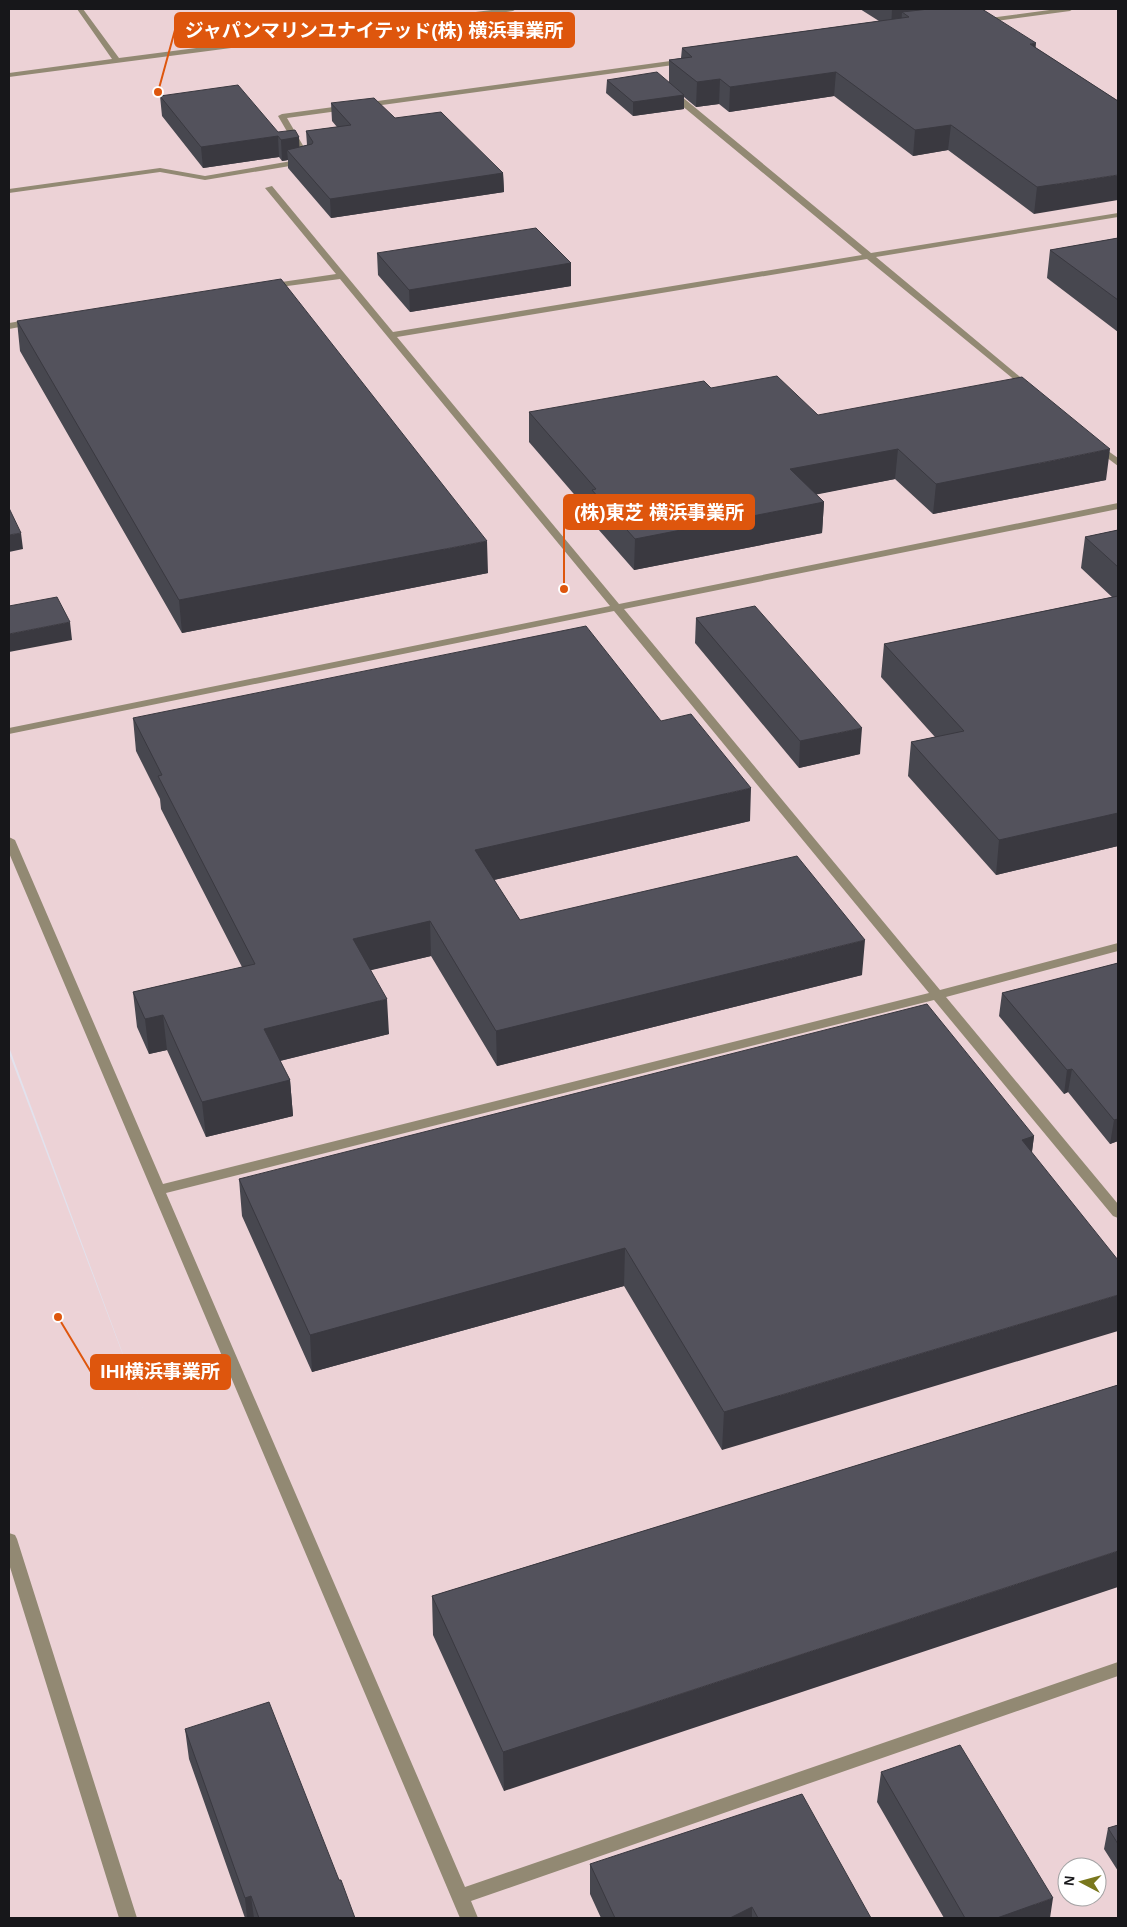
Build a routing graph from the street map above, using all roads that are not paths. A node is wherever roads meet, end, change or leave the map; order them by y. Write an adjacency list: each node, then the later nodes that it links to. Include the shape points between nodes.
1 (80, 9): 6 (lane)
2 (513, 9): 6 (lane)
3 (1070, 9): 4 (lane)
4 (973, 22)
5 (690, 60): 7 (lane)
6 (117, 61): 9 (lane)
7 (641, 67): 8 (lane); 12 (lane, via 282,116 308,161 205,178 160,170)
8 (648, 73)
9 (9, 75)
10 (664, 86): 14 (lane)
11 (269, 188): 15 (lane)
12 (9, 191)
13 (1118, 215): 14 (lane)
14 (868, 256): 19 (lane); 20 (lane)
15 (340, 276): 16 (lane); 19 (lane)
16 (262, 288)
17 (38, 321): 18 (lane)
18 (9, 326)
19 (390, 335): 24 (lane)
20 (1035, 394)
21 (1088, 438): 22 (lane)
22 (1118, 463)
23 (1118, 506): 24 (lane)
24 (616, 608): 25 (lane); 28 (lane)
25 (9, 731)
26 (9, 840): 29 (lane)
27 (1118, 947): 28 (lane)
28 (937, 994): 29 (lane); 30 (lane)
29 (158, 1190): 33 (lane)
30 (1118, 1213)
31 (9, 1539): 34 (lane)
32 (1118, 1668): 33 (lane)
33 (460, 1898): 35 (lane)
34 (128, 1918)
35 (469, 1918)

